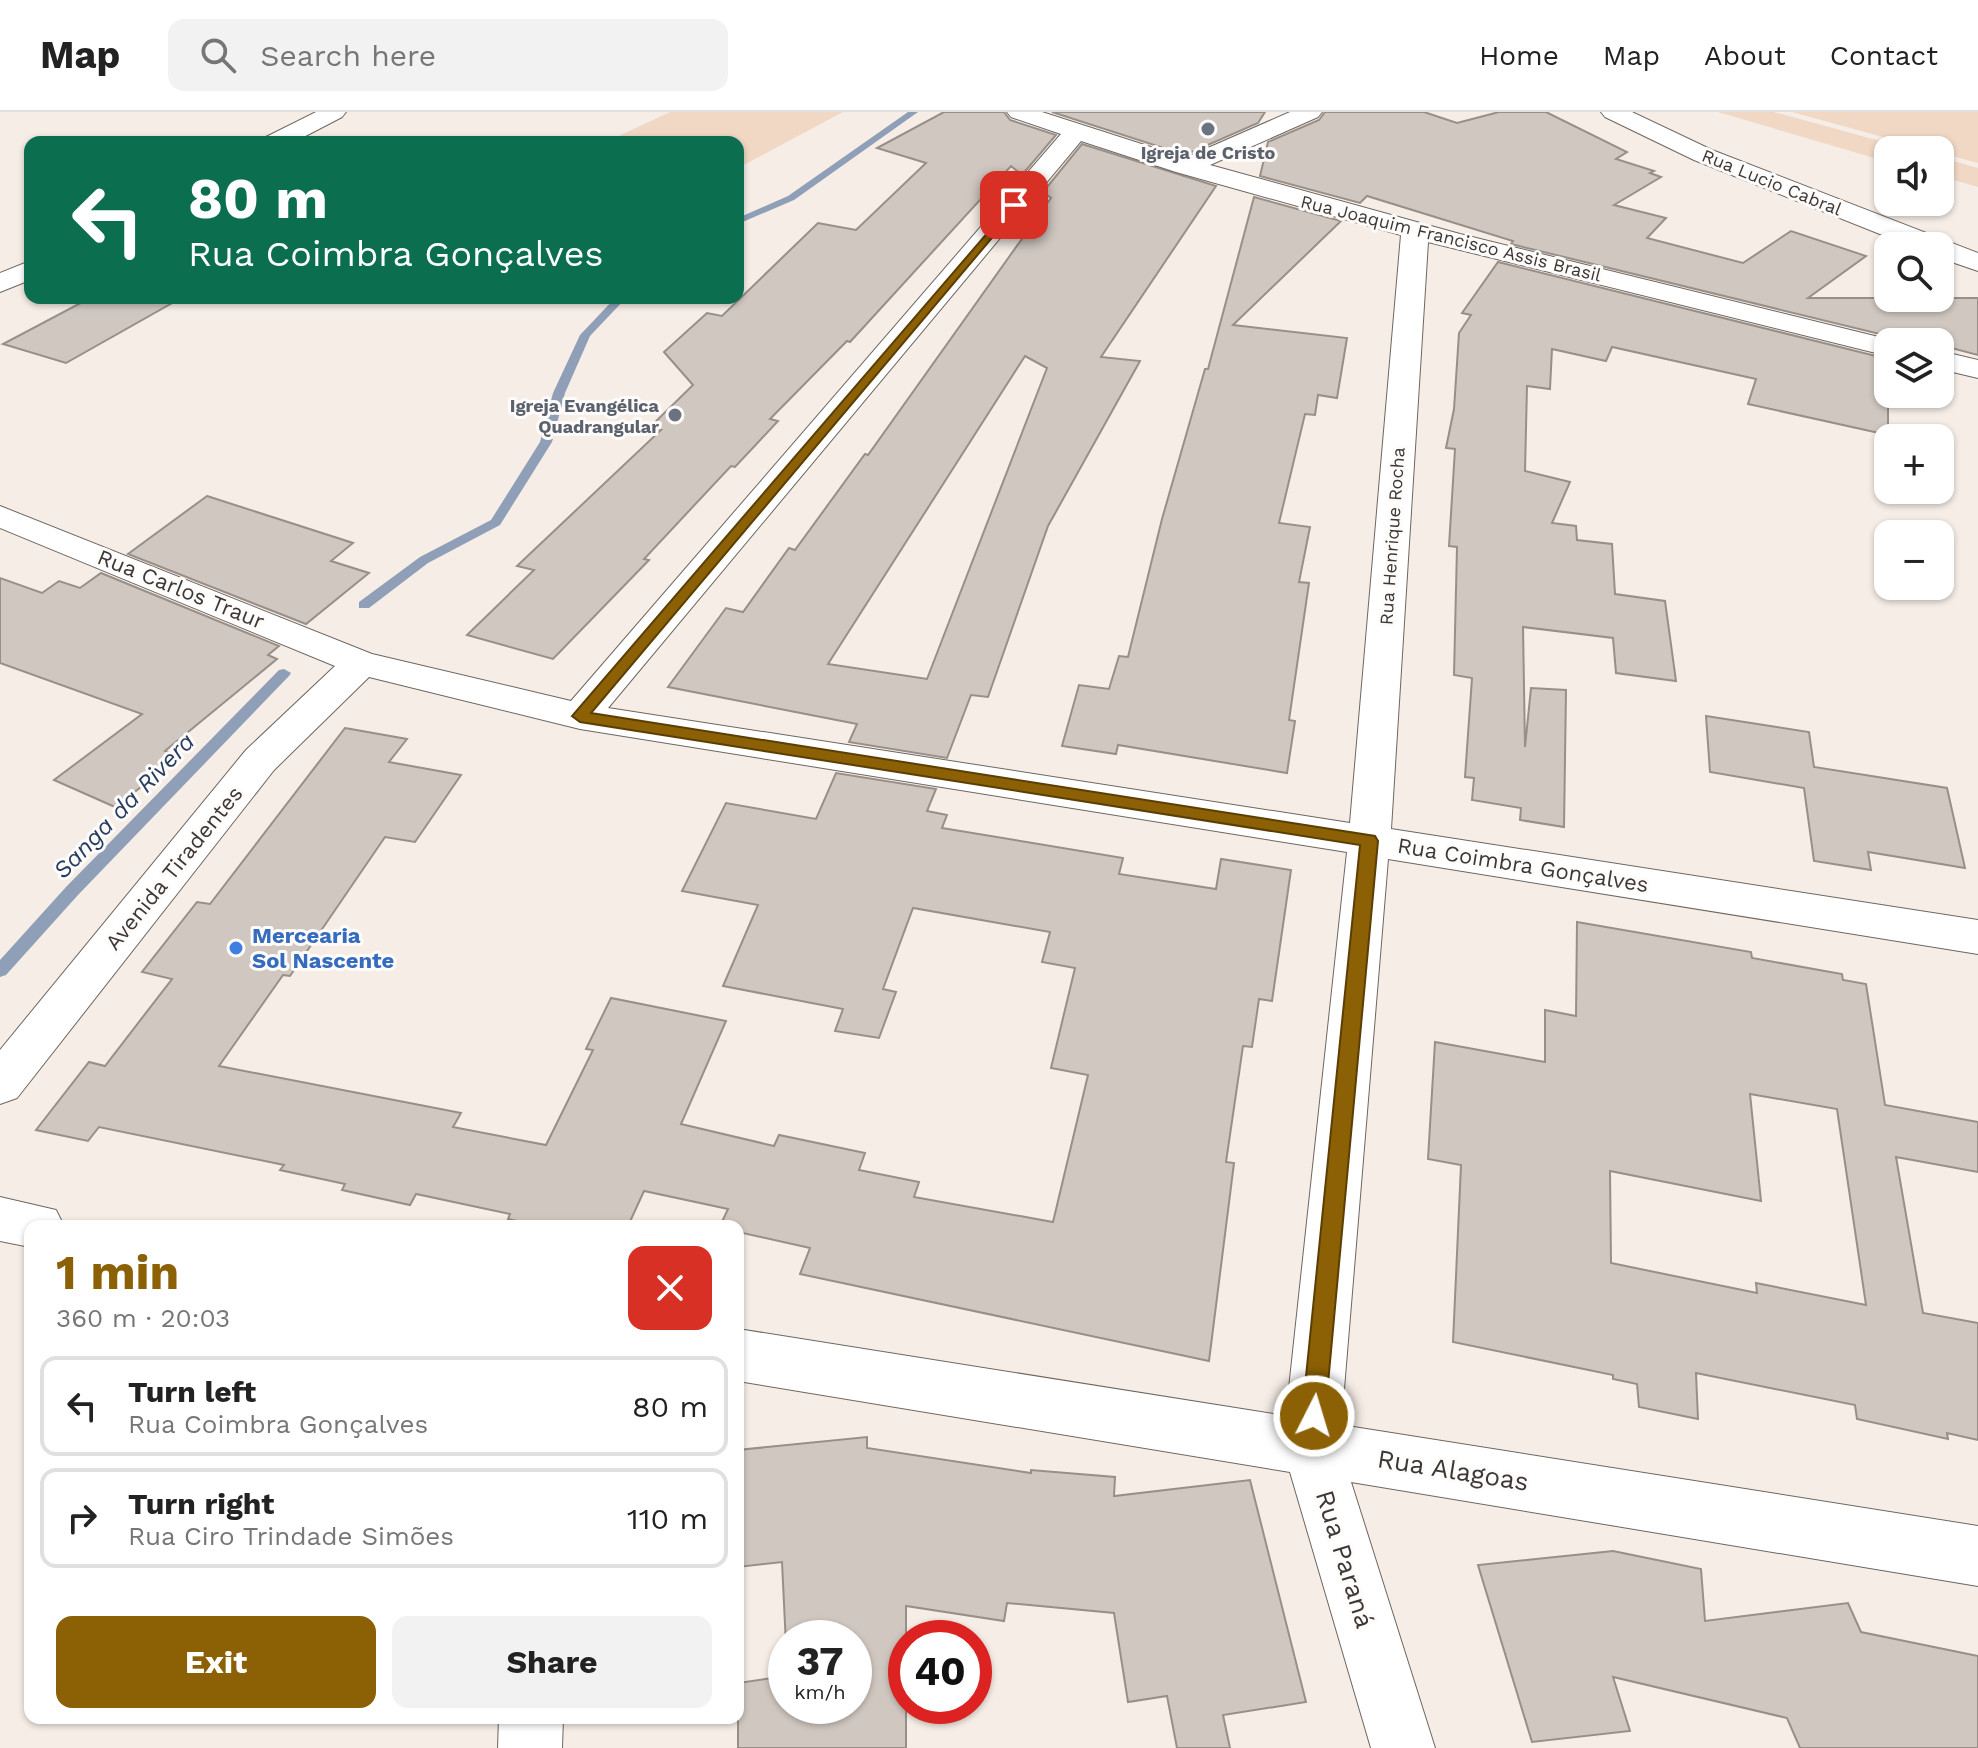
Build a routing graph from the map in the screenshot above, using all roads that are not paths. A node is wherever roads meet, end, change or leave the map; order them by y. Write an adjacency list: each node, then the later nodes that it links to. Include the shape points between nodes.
1 (334, 112): 6 (street)
2 (1019, 112): 5 (street, Rua Joaquim Francisco Assis Brasil)
3 (1310, 112): 7 (street)
4 (1613, 112): 9 (street, Rua Lucio Cabral, via 1703,155)
5 (1076, 132): 7 (street, Rua Joaquim Francisco Assis Brasil); 19 (street)
6 (287, 136)
7 (1185, 167): 8 (street, Rua Joaquim Francisco Assis Brasil)
8 (1415, 231): 14 (street, Rua Joaquim Francisco Assis Brasil); 20 (street, Rua Henrique Rocha)
9 (1898, 232)
10 (1954, 254): 11 (street)
11 (1978, 263)
12 (24, 272): 13 (street)
13 (0, 284)
14 (1874, 344)
15 (1954, 363): 16 (street)
16 (1978, 369)
17 (0, 516): 18 (street, Rua Carlos Traur)
18 (361, 663): 19 (street, Rua Coimbra Gonçalves); 22 (street, Avenida Tiradentes, via 260,760)
19 (580, 716): 20 (street, Rua Coimbra Gonçalves)
20 (1369, 841): 21 (street, Rua Coimbra Gonçalves); 26 (street, Rua Paraná)
21 (1978, 937)
22 (0, 1084)
23 (0, 1219): 24 (street)
24 (24, 1223)
25 (744, 1356): 26 (street, Rua Alagoas)
26 (1311, 1447): 27 (street, Rua Alagoas); 30 (street, Rua Paraná)
27 (1978, 1556)
28 (531, 1724): 29 (street)
29 (530, 1748)
30 (1403, 1748)

